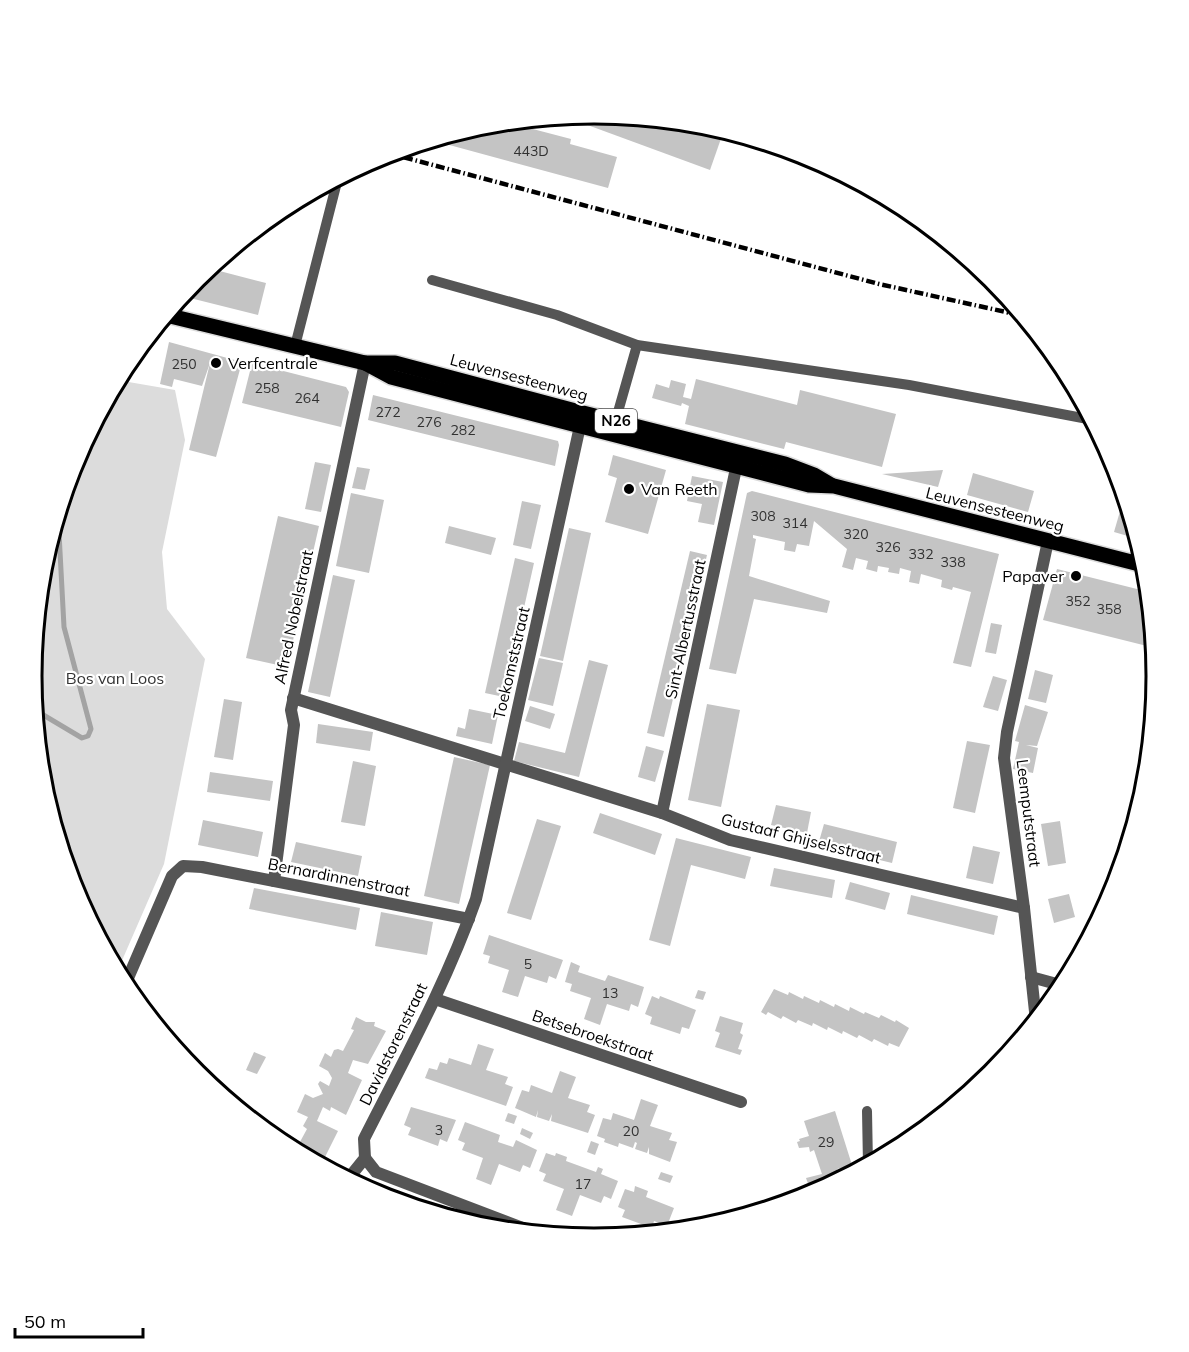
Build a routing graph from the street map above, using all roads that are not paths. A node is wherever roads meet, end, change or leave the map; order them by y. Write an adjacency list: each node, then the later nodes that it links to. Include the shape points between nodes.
1 (335, 188): 5 (lane)
2 (432, 280): 4 (lane, via 557,315)
3 (175, 317): 5 (main road, Leuvensesteenweg / N26)
4 (637, 345): 7 (lane, via 909,385); 9 (lane)
5 (295, 346): 6 (main road, Leuvensesteenweg / N26)
6 (365, 363): 8 (main road, Leuvensesteenweg / N26, via 391,377); 13 (street, Alfred Nobelstraat)
7 (1083, 418)
8 (581, 419): 9 (main road, Leuvensesteenweg / N26); 14 (street, Toekomststraat)
9 (614, 428): 10 (main road, Leuvensesteenweg / N26)
10 (738, 459): 11 (main road, Leuvensesteenweg / N26, via 785,464 834,486); 15 (street, Sint-Albertusstraat)
11 (1048, 541): 12 (main road, Leuvensesteenweg / N26); 17 (street, Leemputstraat, via 1004,758)
12 (1135, 563)
13 (293, 698): 14 (street, Gustaaf Ghijselsstraat); 16 (street, Alfred Nobelstraat, via 294,725)
14 (504, 765): 15 (street, Gustaaf Ghijselsstraat); 18 (street, Toekomststraat)
15 (662, 813): 17 (street, Gustaaf Ghijselsstraat, via 730,840)
16 (274, 881): 18 (street, Bernardinnenstraat); 19 (street, Bernardinnenstraat, via 183,866 172,876)
17 (1024, 908): 20 (street, Leemputstraat)
18 (469, 920): 22 (street, Davidstorenstraat)
19 (129, 973)
20 (1031, 977): 21 (street); 23 (street, Leemputstraat)
21 (1054, 983)
22 (435, 999): 24 (street, Betsebroekstraat); 27 (street, Davidstorenstraat, via 364,1138)
23 (1035, 1010)
24 (741, 1102)
25 (867, 1111): 26 (lane)
26 (868, 1156)
27 (365, 1158): 28 (street); 29 (street, via 376,1172)
28 (353, 1173)
29 (505, 1221)

